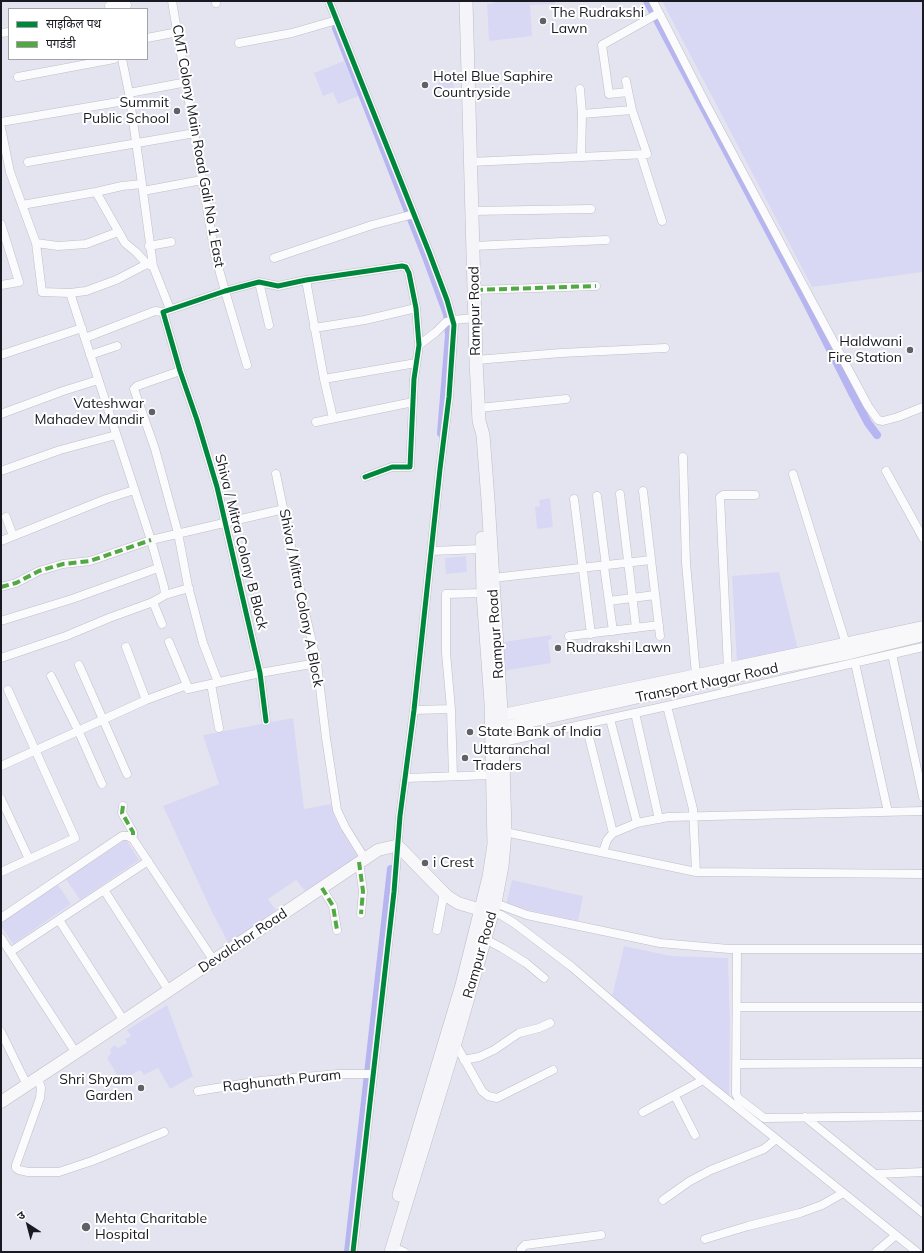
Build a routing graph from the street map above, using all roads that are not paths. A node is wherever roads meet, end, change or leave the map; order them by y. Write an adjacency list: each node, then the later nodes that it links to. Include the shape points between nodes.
1 (172, 1): 9 (street, CMT Colony Main Road Gali No 1 East)
2 (329, 1): 8 (street)
3 (466, 1): 29 (main road, Rampur Road)
4 (653, 1): 7 (street)
5 (127, 5): 6 (street)
6 (109, 6)
7 (656, 15): 18 (street, via 602,45 609,94); 75 (street, via 868,406 878,420 883,421)
8 (334, 21): 11 (street, via 292,33); 36 (street)
9 (178, 32): 10 (street); 16 (street, CMT Colony Main Road Gali No 1 East)
10 (148, 38)
11 (239, 43)
12 (109, 60): 14 (street)
13 (122, 60): 19 (street)
14 (18, 77)
15 (626, 81): 18 (street)
16 (187, 82): 19 (street); 24 (street, CMT Colony Main Road Gali No 1 East)
17 (580, 89): 21 (street)
18 (628, 92): 20 (street)
19 (129, 97): 22 (street); 25 (street)
20 (632, 110): 21 (street); 26 (street, via 647,154)
21 (582, 114): 27 (street)
22 (1, 122)
23 (1, 128): 33 (street, via 10,172)
24 (195, 133): 25 (street); 30 (street, CMT Colony Main Road Gali No 1 East)
25 (136, 143): 28 (street); 31 (street)
26 (641, 155): 27 (street); 37 (street)
27 (581, 157): 29 (street)
28 (28, 162)
29 (470, 162): 35 (main road, Rampur Road)
30 (202, 180): 31 (street); 52 (street, CMT Colony Main Road Gali No 1 East)
31 (143, 188): 32 (street, via 122,186); 43 (street)
32 (96, 192): 33 (street); 39 (street)
33 (22, 205): 42 (street)
34 (591, 209): 35 (street)
35 (472, 211): 44 (main road, Rampur Road)
36 (410, 215): 45 (street); 57 (street, via 447,300)
37 (662, 221)
38 (1, 224): 49 (street, via 18,282)
39 (118, 232): 42 (street, via 86,244 58,246); 46 (street, via 129,248)
40 (606, 240): 44 (street)
41 (171, 242): 43 (street)
42 (36, 243): 53 (street, via 42,292)
43 (149, 246): 46 (street)
44 (473, 246): 51 (main road, Rampur Road)
45 (274, 258)
46 (150, 265): 53 (street, via 94,288); 55 (street, Shiva / Mitra Colony B Block)
47 (306, 280): 48 (street, via 278,286); 54 (street, via 402,266 409,273); 60 (street)
48 (259, 282): 52 (street); 58 (street)
49 (1, 285)
50 (596, 286): 51 (street)
51 (475, 290): 56 (main road, Rampur Road)
52 (225, 291): 55 (street); 69 (street, CMT Colony Main Road Gali No 1 East)
53 (70, 293): 59 (street)
54 (416, 308): 60 (street); 62 (street)
55 (166, 310): 61 (street, via 155,311); 70 (street, Shiva / Mitra Colony B Block)
56 (475, 318): 57 (street); 67 (main road, Rampur Road)
57 (450, 321): 62 (street); 102 (street, via 449,397)
58 (268, 325)
59 (82, 328): 61 (street); 65 (street)
60 (314, 328): 71 (street)
61 (85, 338): 66 (street)
62 (419, 345): 68 (street)
63 (117, 346): 66 (street)
64 (665, 348): 67 (street)
65 (1, 355)
66 (90, 355): 72 (street)
67 (476, 360): 77 (main road, Rampur Road)
68 (416, 363): 71 (street); 74 (street)
69 (247, 365)
70 (180, 371): 95 (street, Shiva / Mitra Colony B Block, via 197,420); 96 (street, via 134,389 155,449)
71 (324, 379): 78 (street)
72 (98, 380): 76 (street); 80 (street)
73 (566, 399): 77 (street)
74 (413, 402): 78 (street); 86 (street, via 410,466 392,467)
75 (923, 407)
76 (1, 414)
77 (479, 414): 101 (main road, via 476,432); 108 (main road, Rampur Road, via 483,435)
78 (333, 418): 79 (street)
79 (316, 422)
80 (116, 435): 82 (street, via 60,450); 87 (street)
81 (683, 457): 140 (street, via 686,563)
82 (1, 471)
83 (886, 471): 98 (street)
84 (276, 474): 93 (street, Shiva / Mitra Colony A Block)
85 (793, 474): 128 (street)
86 (365, 477)
87 (134, 490): 97 (street); 99 (street)
88 (643, 491): 103 (street)
89 (620, 494): 104 (street)
90 (755, 495): 137 (street, via 723,495 720,498)
91 (597, 496): 105 (street)
92 (574, 499): 107 (street)
93 (284, 509): 95 (street); 133 (street, Shiva / Mitra Colony A Block)
94 (6, 517): 97 (street)
95 (225, 522): 96 (street); 138 (street, Shiva / Mitra Colony B Block)
96 (178, 533): 99 (street); 110 (street)
97 (13, 536): 100 (street)
98 (923, 538)
99 (151, 540): 106 (street); 109 (street, via 90,561 63,564 39,571 16,583)
100 (1, 541)
101 (482, 549): 102 (street); 111 (main road)
102 (432, 551): 147 (street)
103 (651, 560): 104 (street); 113 (street)
104 (628, 563): 105 (street); 114 (street)
105 (605, 566): 107 (street); 115 (street)
106 (158, 568): 112 (street); 117 (street)
107 (582, 569): 108 (street); 123 (street)
108 (493, 578): 152 (main road, Rampur Road)
109 (1, 587)
110 (189, 588): 112 (street); 141 (street)
111 (483, 593): 146 (street, via 446,594 446,653); 152 (main road)
112 (165, 595): 116 (street)
113 (655, 595): 114 (street); 119 (street)
114 (633, 598): 115 (street); 121 (street)
115 (609, 601): 122 (street)
116 (153, 602): 118 (street); 132 (street)
117 (1, 621)
118 (162, 624)
119 (659, 625): 121 (street); 126 (street)
120 (923, 627): 128 (main road, Transport Nagar Road)
121 (636, 628): 122 (street)
122 (613, 631): 123 (street)
123 (591, 634): 125 (street)
124 (923, 635): 136 (main road, Transport Nagar Road, via 850,653)
125 (570, 636)
126 (660, 636)
127 (169, 642): 142 (street)
128 (846, 644): 136 (main road, Transport Nagar Road)
129 (126, 647): 144 (street)
130 (923, 647): 131 (street)
131 (892, 654): 134 (street); 164 (street)
132 (1, 658)
133 (318, 663): 138 (street); 178 (street, Shiva / Mitra Colony A Block, via 337,810)
134 (855, 663): 145 (street); 168 (street)
135 (79, 665): 150 (street)
136 (757, 668): 137 (main road, Transport Nagar Road); 140 (main road, Transport Nagar Road)
137 (728, 669): 140 (main road, Transport Nagar Road)
138 (260, 672): 141 (street); 151 (street, Shiva / Mitra Colony B Block)
139 (51, 676): 155 (street)
140 (696, 680): 152 (main road, Transport Nagar Road)
141 (215, 683): 142 (street, via 188,689); 154 (street)
142 (187, 685): 144 (street)
143 (8, 690): 157 (street)
144 (146, 700): 150 (street)
145 (667, 706): 148 (street); 169 (street)
146 (451, 709): 147 (street); 161 (street)
147 (414, 710): 162 (street)
148 (635, 713): 149 (street); 170 (street)
149 (610, 719): 153 (street); 171 (street)
150 (103, 720): 155 (street); 159 (street)
151 (266, 721)
152 (497, 723): 156 (main road, Rampur Road); 160 (main road)
153 (586, 724): 156 (street); 173 (street)
154 (219, 728)
155 (78, 730): 157 (street); 163 (street)
156 (503, 742): 172 (main road, Rampur Road)
157 (35, 750): 158 (street); 177 (street, via 75,838)
158 (1, 766)
159 (127, 774)
160 (493, 775): 161 (street); 172 (main road)
161 (454, 776): 162 (street)
162 (405, 778): 175 (street)
163 (102, 784)
164 (923, 797)
165 (1, 799): 177 (street)
166 (123, 806): 174 (street, via 122,813 133,832)
167 (923, 811): 168 (street)
168 (888, 812): 169 (street)
169 (694, 816): 170 (street); 181 (street)
170 (659, 818): 171 (street)
171 (637, 824): 173 (street)
172 (499, 832): 176 (street); 186 (main road, via 494,844 489,877)
173 (613, 833): 176 (street, via 607,840)
174 (131, 838): 179 (street); 188 (street, via 122,836)
175 (398, 846): 178 (main road, Devalchor Road, via 378,850); 185 (main road); 211 (street)
176 (603, 852): 181 (street)
177 (29, 859): 180 (street)
178 (362, 860): 183 (main road, Devalchor Road); 187 (street)
179 (148, 861): 184 (street); 197 (street)
180 (1, 872)
181 (696, 872): 182 (street)
182 (923, 874)
183 (322, 888): 190 (street, via 333,906); 197 (main road, Devalchor Road)
184 (104, 890): 189 (street); 199 (street)
185 (444, 894): 186 (main road, via 458,903); 191 (street)
186 (489, 908): 193 (main road, Rampur Road); 195 (street, via 660,943); 213 (street, via 514,923 572,967); 232 (main road, via 462,985)
187 (361, 914)
188 (1, 918)
189 (58, 920): 196 (street); 202 (street)
190 (337, 930)
191 (437, 930)
192 (1, 938): 196 (street)
193 (485, 939): 198 (street, via 526,963); 205 (main road, Rampur Road)
194 (923, 948): 195 (street)
195 (737, 949): 200 (street)
196 (10, 952): 206 (street)
197 (214, 961): 199 (main road, Devalchor Road)
198 (544, 978)
199 (169, 991): 202 (main road, Devalchor Road)
200 (737, 1007): 201 (street); 209 (street)
201 (923, 1007)
202 (124, 1022): 206 (main road, Devalchor Road)
203 (550, 1023): 207 (street, via 520,1033 479,1057)
204 (1, 1032): 214 (street)
205 (455, 1043): 207 (street); 232 (main road, Rampur Road)
206 (76, 1054): 212 (main road, Devalchor Road)
207 (464, 1060): 210 (street, via 482,1091 497,1098)
208 (923, 1063): 209 (street)
209 (736, 1064): 220 (street, via 738,1098 764,1118)
210 (553, 1070)
211 (370, 1074): 215 (street, Raghunath Puram, via 338,1074 260,1081); 233 (street)
212 (38, 1078): 214 (main road, Devalchor Road); 221 (street, via 40,1098 16,1165 19,1170 59,1172)
213 (703, 1080): 216 (street); 223 (street)
214 (27, 1085): 217 (main road, Devalchor Road)
215 (198, 1091)
216 (675, 1096): 218 (street); 222 (street)
217 (1, 1102)
218 (643, 1112)
219 (923, 1116): 220 (street)
220 (804, 1117): 225 (street)
221 (164, 1132)
222 (695, 1135)
223 (776, 1139): 226 (street); 227 (street, via 764,1149 690,1181)
224 (923, 1172): 225 (street)
225 (876, 1174): 228 (street)
226 (843, 1193): 230 (street); 231 (street, via 822,1205 800,1213)
227 (663, 1200)
228 (923, 1213)
229 (601, 1235): 234 (street, via 525,1246)
230 (896, 1235): 235 (street); 236 (street)
231 (705, 1239)
232 (392, 1251)
233 (353, 1252)
234 (521, 1252)
235 (876, 1252)
236 (917, 1252)

